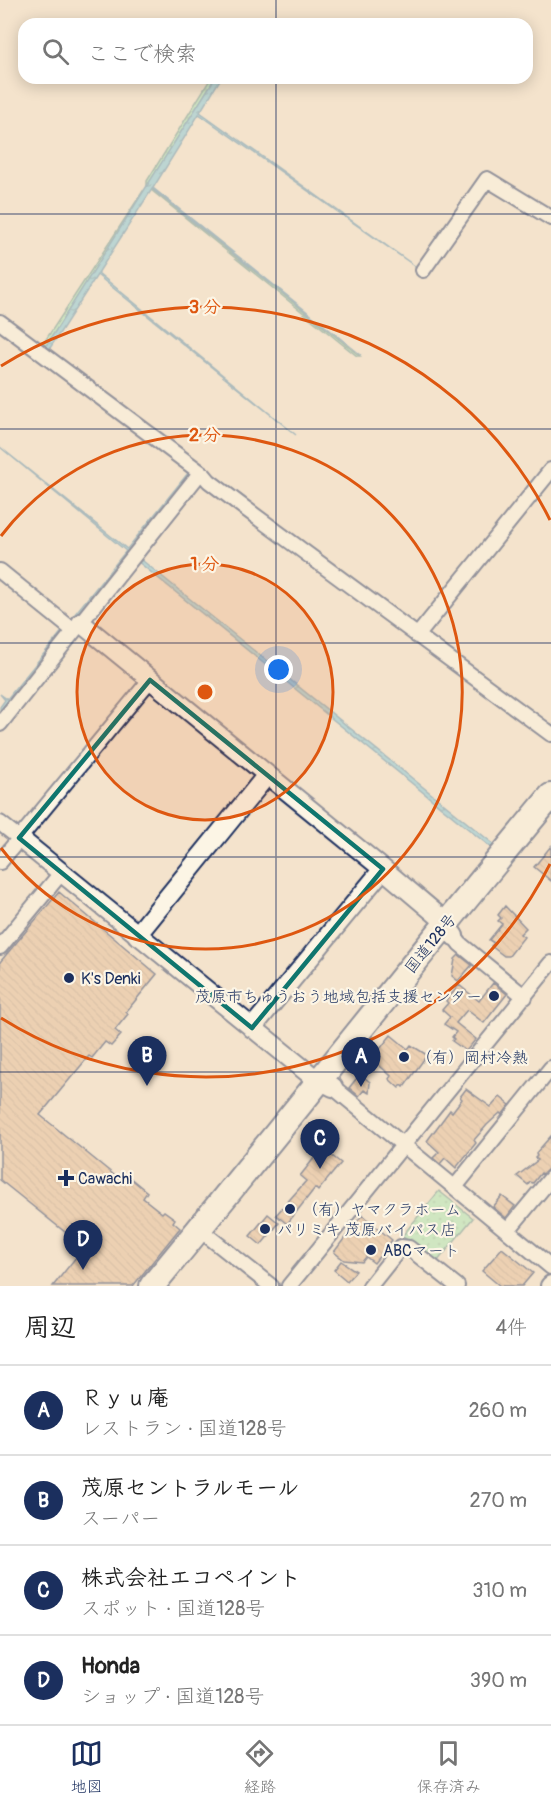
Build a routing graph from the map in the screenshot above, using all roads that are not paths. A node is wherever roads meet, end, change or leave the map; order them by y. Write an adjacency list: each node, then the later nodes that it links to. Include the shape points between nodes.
1 (551, 219): 2 (street, via 487,179)
2 (423, 270)
3 (0, 322): 5 (street)
4 (551, 470): 8 (street)
5 (200, 473): 7 (street); 8 (street)
6 (0, 571): 7 (street)
7 (78, 627): 9 (street); 10 (street)
8 (417, 636): 11 (street)
9 (150, 680): 12 (street); 16 (street)
10 (0, 724)
11 (551, 734)
12 (267, 775): 18 (street); 21 (street)
13 (551, 796): 20 (highway, 国道128号)
14 (551, 817): 20 (highway, 国道128号)
15 (0, 823): 16 (street)
16 (19, 838): 17 (street); 19 (street)
17 (0, 862)
18 (383, 869): 20 (street); 25 (street)
19 (61, 873): 21 (street); 22 (street)
20 (449, 930): 24 (street, via 460,944); 27 (highway, 国道128号)
21 (137, 935): 25 (street)
22 (0, 947)
23 (551, 963): 24 (street)
24 (525, 997): 28 (street)
25 (252, 1028): 27 (street)
26 (551, 1068): 30 (street)
27 (327, 1084): 28 (street); 32 (highway, 国道128号)
28 (405, 1145): 30 (street); 37 (street)
29 (551, 1178): 31 (street)
30 (455, 1187): 31 (street)
31 (508, 1230): 33 (street)
32 (204, 1233): 34 (highway, 国道128号); 35 (highway, 国道128号); 36 (street)
33 (551, 1267)
34 (152, 1286)
35 (169, 1286)
36 (271, 1286)
37 (289, 1286)
38 (370, 1286): 39 (street, via 401,1247 409,1248)
39 (456, 1286)

